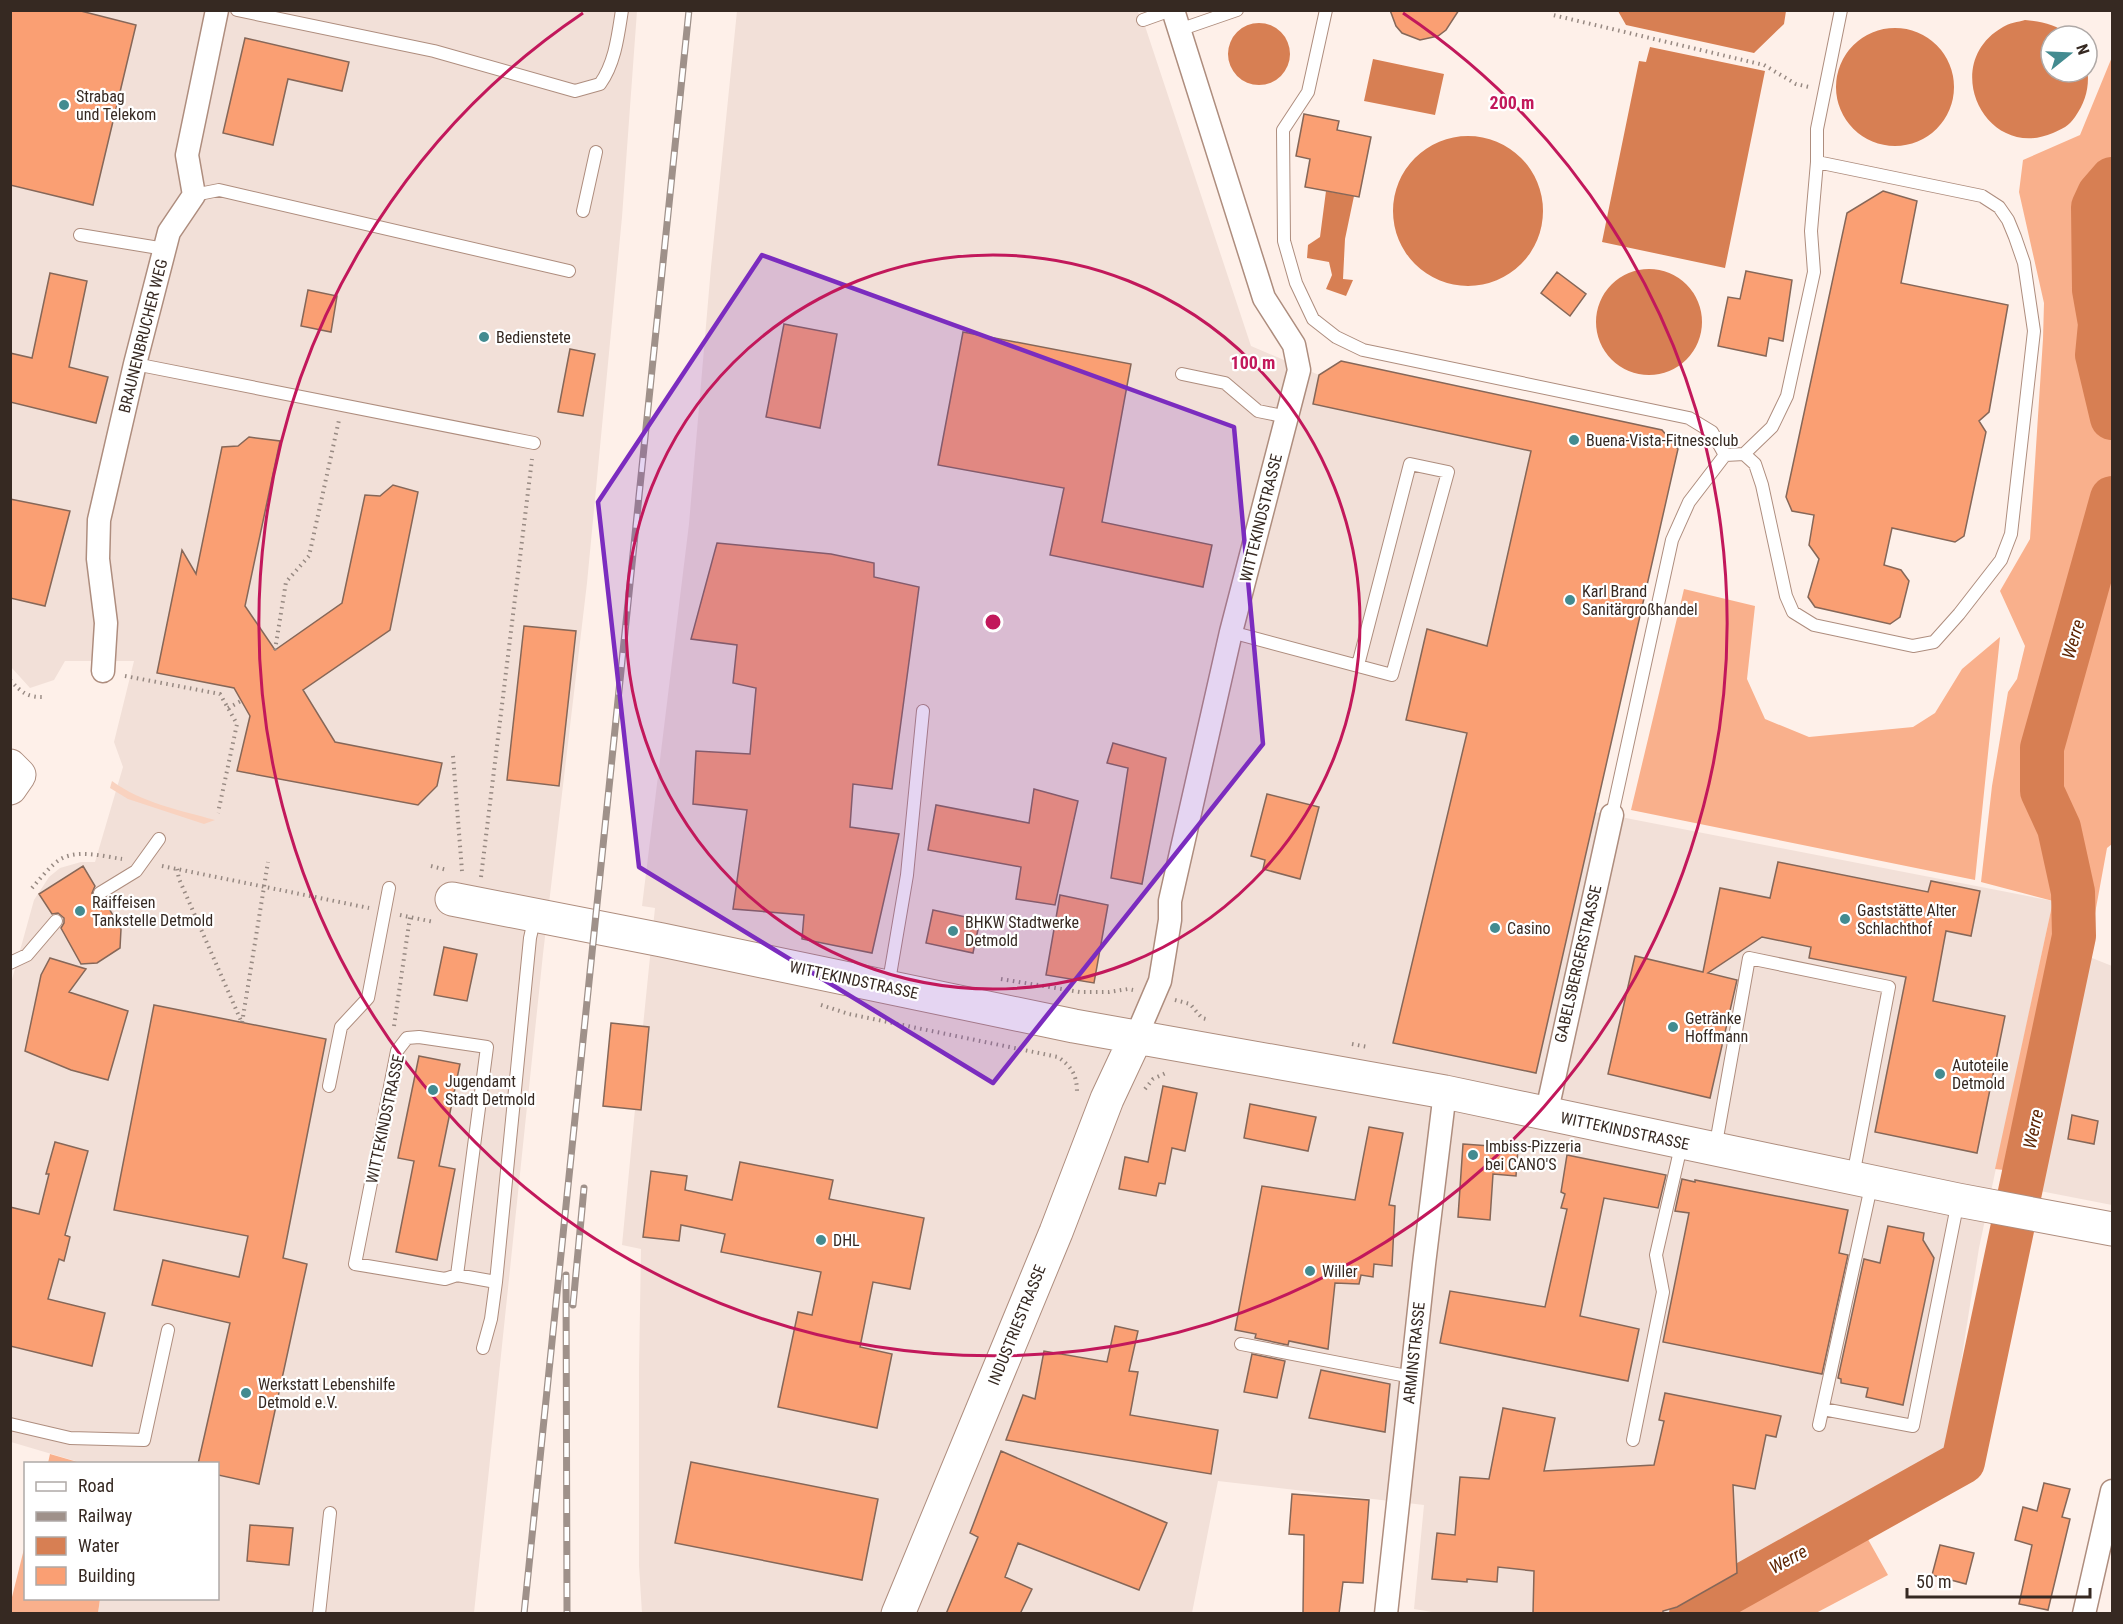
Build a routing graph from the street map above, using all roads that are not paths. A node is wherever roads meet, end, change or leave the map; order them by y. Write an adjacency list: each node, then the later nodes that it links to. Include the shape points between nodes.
1 (218, 10): 11 (street, via 187,155)
2 (237, 10): 3 (lane, via 434,51 575,91 600,84 608,72)
3 (622, 10)
4 (1237, 10): 7 (lane)
5 (1326, 10): 21 (lane, via 1308,92 1283,130 1284,241 1296,283 1313,319 1336,338 1363,350 1689,418 1712,432)
6 (1841, 10): 10 (lane, via 1817,129)
7 (1174, 17): 8 (lane); 18 (street, WITTEKINDSTRASSE, via 1264,298 1294,345 1299,370)
8 (1143, 20)
9 (596, 152): 12 (lane)
10 (1817, 162): 20 (lane, via 1811,231 1814,272 1787,396 1772,427); 20 (lane, via 1982,196 1999,207 2008,220 2024,263 2034,330 2011,534 2001,560 1934,642 1913,646 1814,625 1793,612 1786,596 1762,485 1755,464)
11 (194, 195): 14 (street, BRAUNENBRUCHER WEG, via 169,232); 15 (lane, via 219,190)
12 (583, 211)
13 (80, 235): 14 (lane)
14 (165, 249): 16 (street, BRAUNENBRUCHER WEG)
15 (569, 271)
16 (135, 364): 19 (lane); 24 (street, BRAUNENBRUCHER WEG, via 99,520 98,559 106,623)
17 (1182, 374): 18 (lane, via 1225,383 1258,411)
18 (1287, 417): 22 (street, WITTEKINDSTRASSE)
19 (534, 443)
20 (1744, 454): 21 (lane)
21 (1725, 455): 26 (lane, via 1689,502 1672,540)
22 (1232, 632): 23 (lane); 35 (street, WITTEKINDSTRASSE, via 1170,901 1160,981)
23 (1358, 665): 23 (lane, via 1410,464 1448,472 1392,675)
24 (103, 671)
25 (923, 711): 34 (lane, via 907,875)
26 (1612, 814): 38 (street, GABELSBERGERSTRASSE)
27 (159, 839): 30 (lane, via 136,871)
28 (457, 887): 31 (street, WITTEKINDSTRASSE)
29 (389, 888): 36 (lane, via 368,998 341,1028)
30 (99, 894)
31 (536, 915): 34 (street, WITTEKINDSTRASSE); 45 (lane, via 530,938)
32 (56, 921): 33 (lane, via 27,955)
33 (10, 963)
34 (888, 987): 35 (street, WITTEKINDSTRASSE)
35 (1136, 1037): 37 (street, WITTEKINDSTRASSE); 57 (street, INDUSTRIESTRASSE, via 1107,1099)
36 (329, 1086)
37 (1445, 1092): 38 (street, WITTEKINDSTRASSE); 49 (street, ARMINSTRASSE)
38 (1546, 1114): 39 (street, WITTEKINDSTRASSE)
39 (1682, 1142): 40 (street, WITTEKINDSTRASSE); 53 (lane, via 1656,1254 1663,1292)
40 (1714, 1149): 41 (street, WITTEKINDSTRASSE); 41 (lane, via 1749,958 1889,987)
41 (1863, 1179): 42 (street, WITTEKINDSTRASSE); 50 (lane)
42 (1973, 1203): 43 (street, WITTEKINDSTRASSE); 50 (lane, via 1913,1426)
43 (2112, 1229)
44 (457, 1275): 44 (lane, WITTEKINDSTRASSE, via 445,1279 355,1264 397,1051 407,1038 487,1047); 45 (lane, WITTEKINDSTRASSE)
45 (496, 1282): 48 (lane)
46 (168, 1330): 51 (lane, via 144,1440 70,1438)
47 (1241, 1344): 49 (lane)
48 (483, 1348)
49 (1412, 1377): 58 (street, ARMINSTRASSE)
50 (1823, 1409): 52 (lane)
51 (10, 1424)
52 (1819, 1425)
53 (1633, 1440)
54 (2112, 1491): 59 (street)
55 (330, 1513): 56 (lane)
56 (319, 1614)
57 (898, 1614)
58 (1386, 1614)
59 (2084, 1614)

